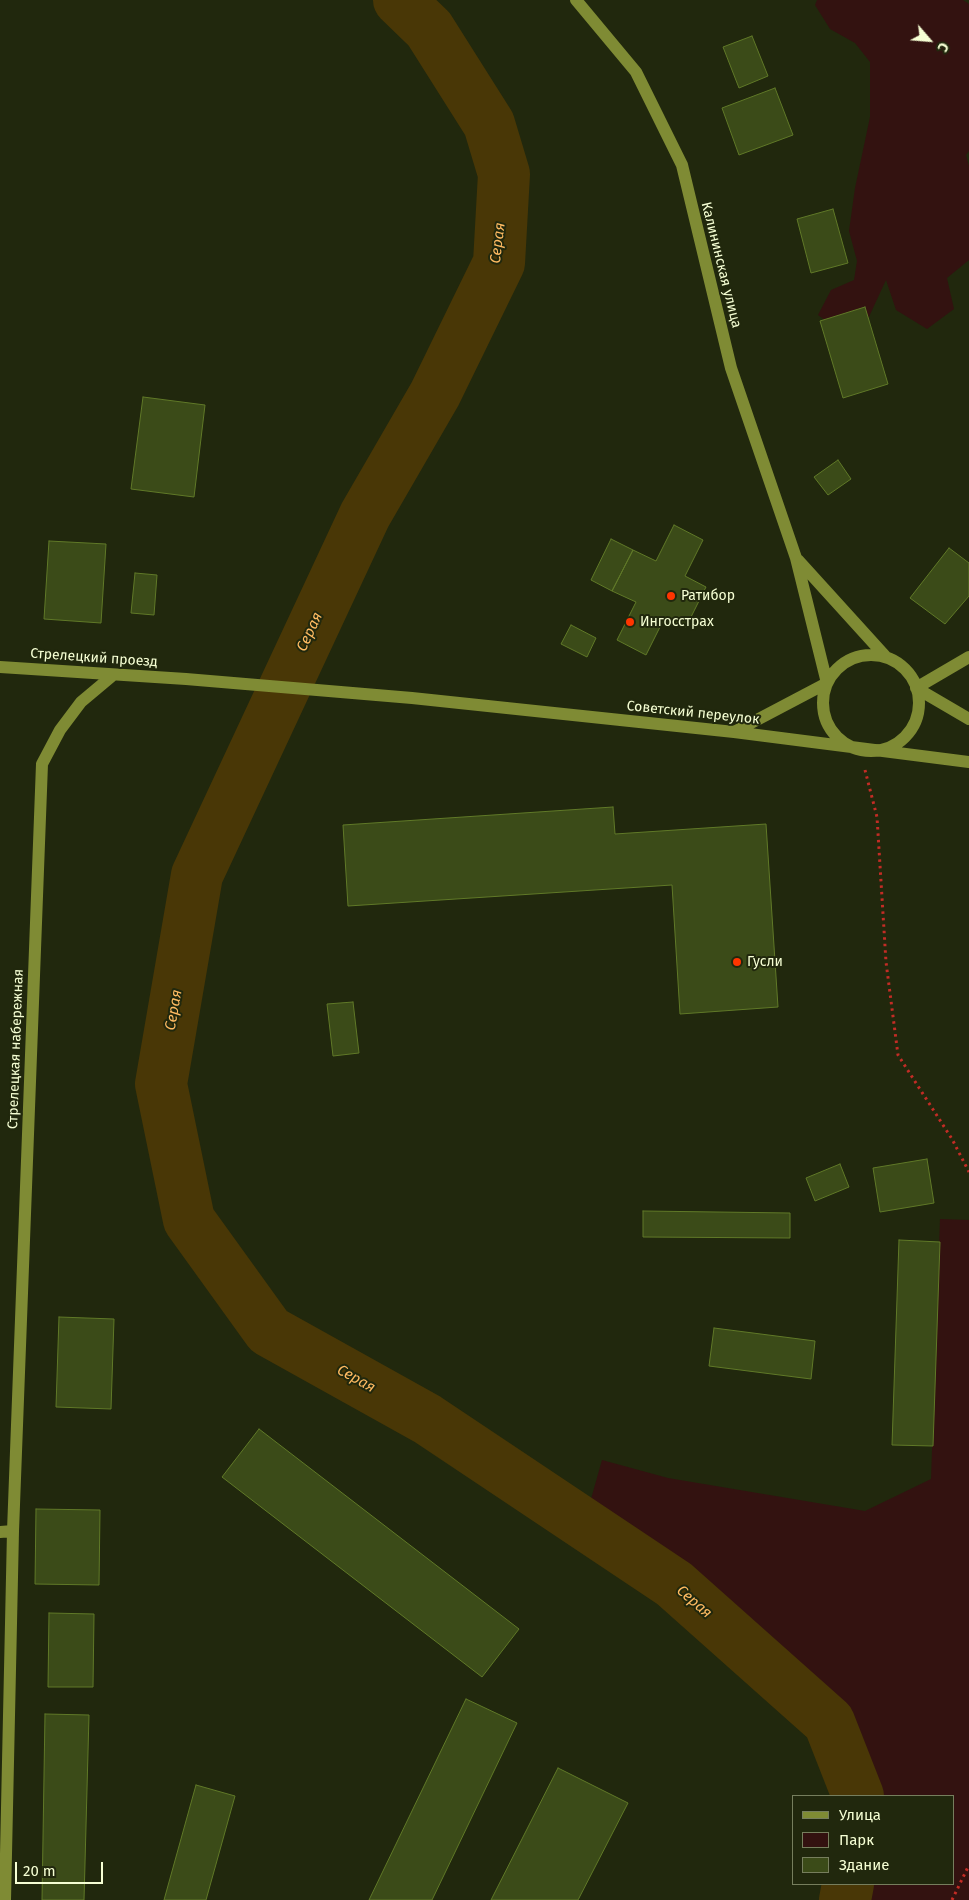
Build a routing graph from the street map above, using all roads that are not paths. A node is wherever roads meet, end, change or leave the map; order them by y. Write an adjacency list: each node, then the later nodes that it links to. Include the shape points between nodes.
1 (576, 0): 2 (street, Калининская улица, via 636,72 682,165 731,368)
2 (796, 558): 4 (street); 7 (street, Калининская улица)
3 (969, 656): 8 (street)
4 (886, 657): 7 (street, via 863,655 852,658 833,673); 8 (street, via 905,669)
5 (0, 667): 6 (street, Стрелецкий проезд)
6 (112, 676): 9 (street, Стрелецкий проезд); 15 (street, Стрелецкая набережная, via 81,702 60,730 42,764)
7 (827, 683): 11 (street); 12 (street, via 823,710 828,724 847,745)
8 (916, 688): 10 (street); 12 (street, via 918,713 906,735 885,749)
9 (412, 698): 11 (street, Советский переулок)
10 (969, 719)
11 (734, 732): 12 (street, Советский переулок)
12 (860, 750): 13 (street, Советский переулок)
13 (969, 762)
14 (0, 1532): 15 (street)
15 (13, 1532): 16 (street, Стрелецкая набережная)
16 (5, 1900)

